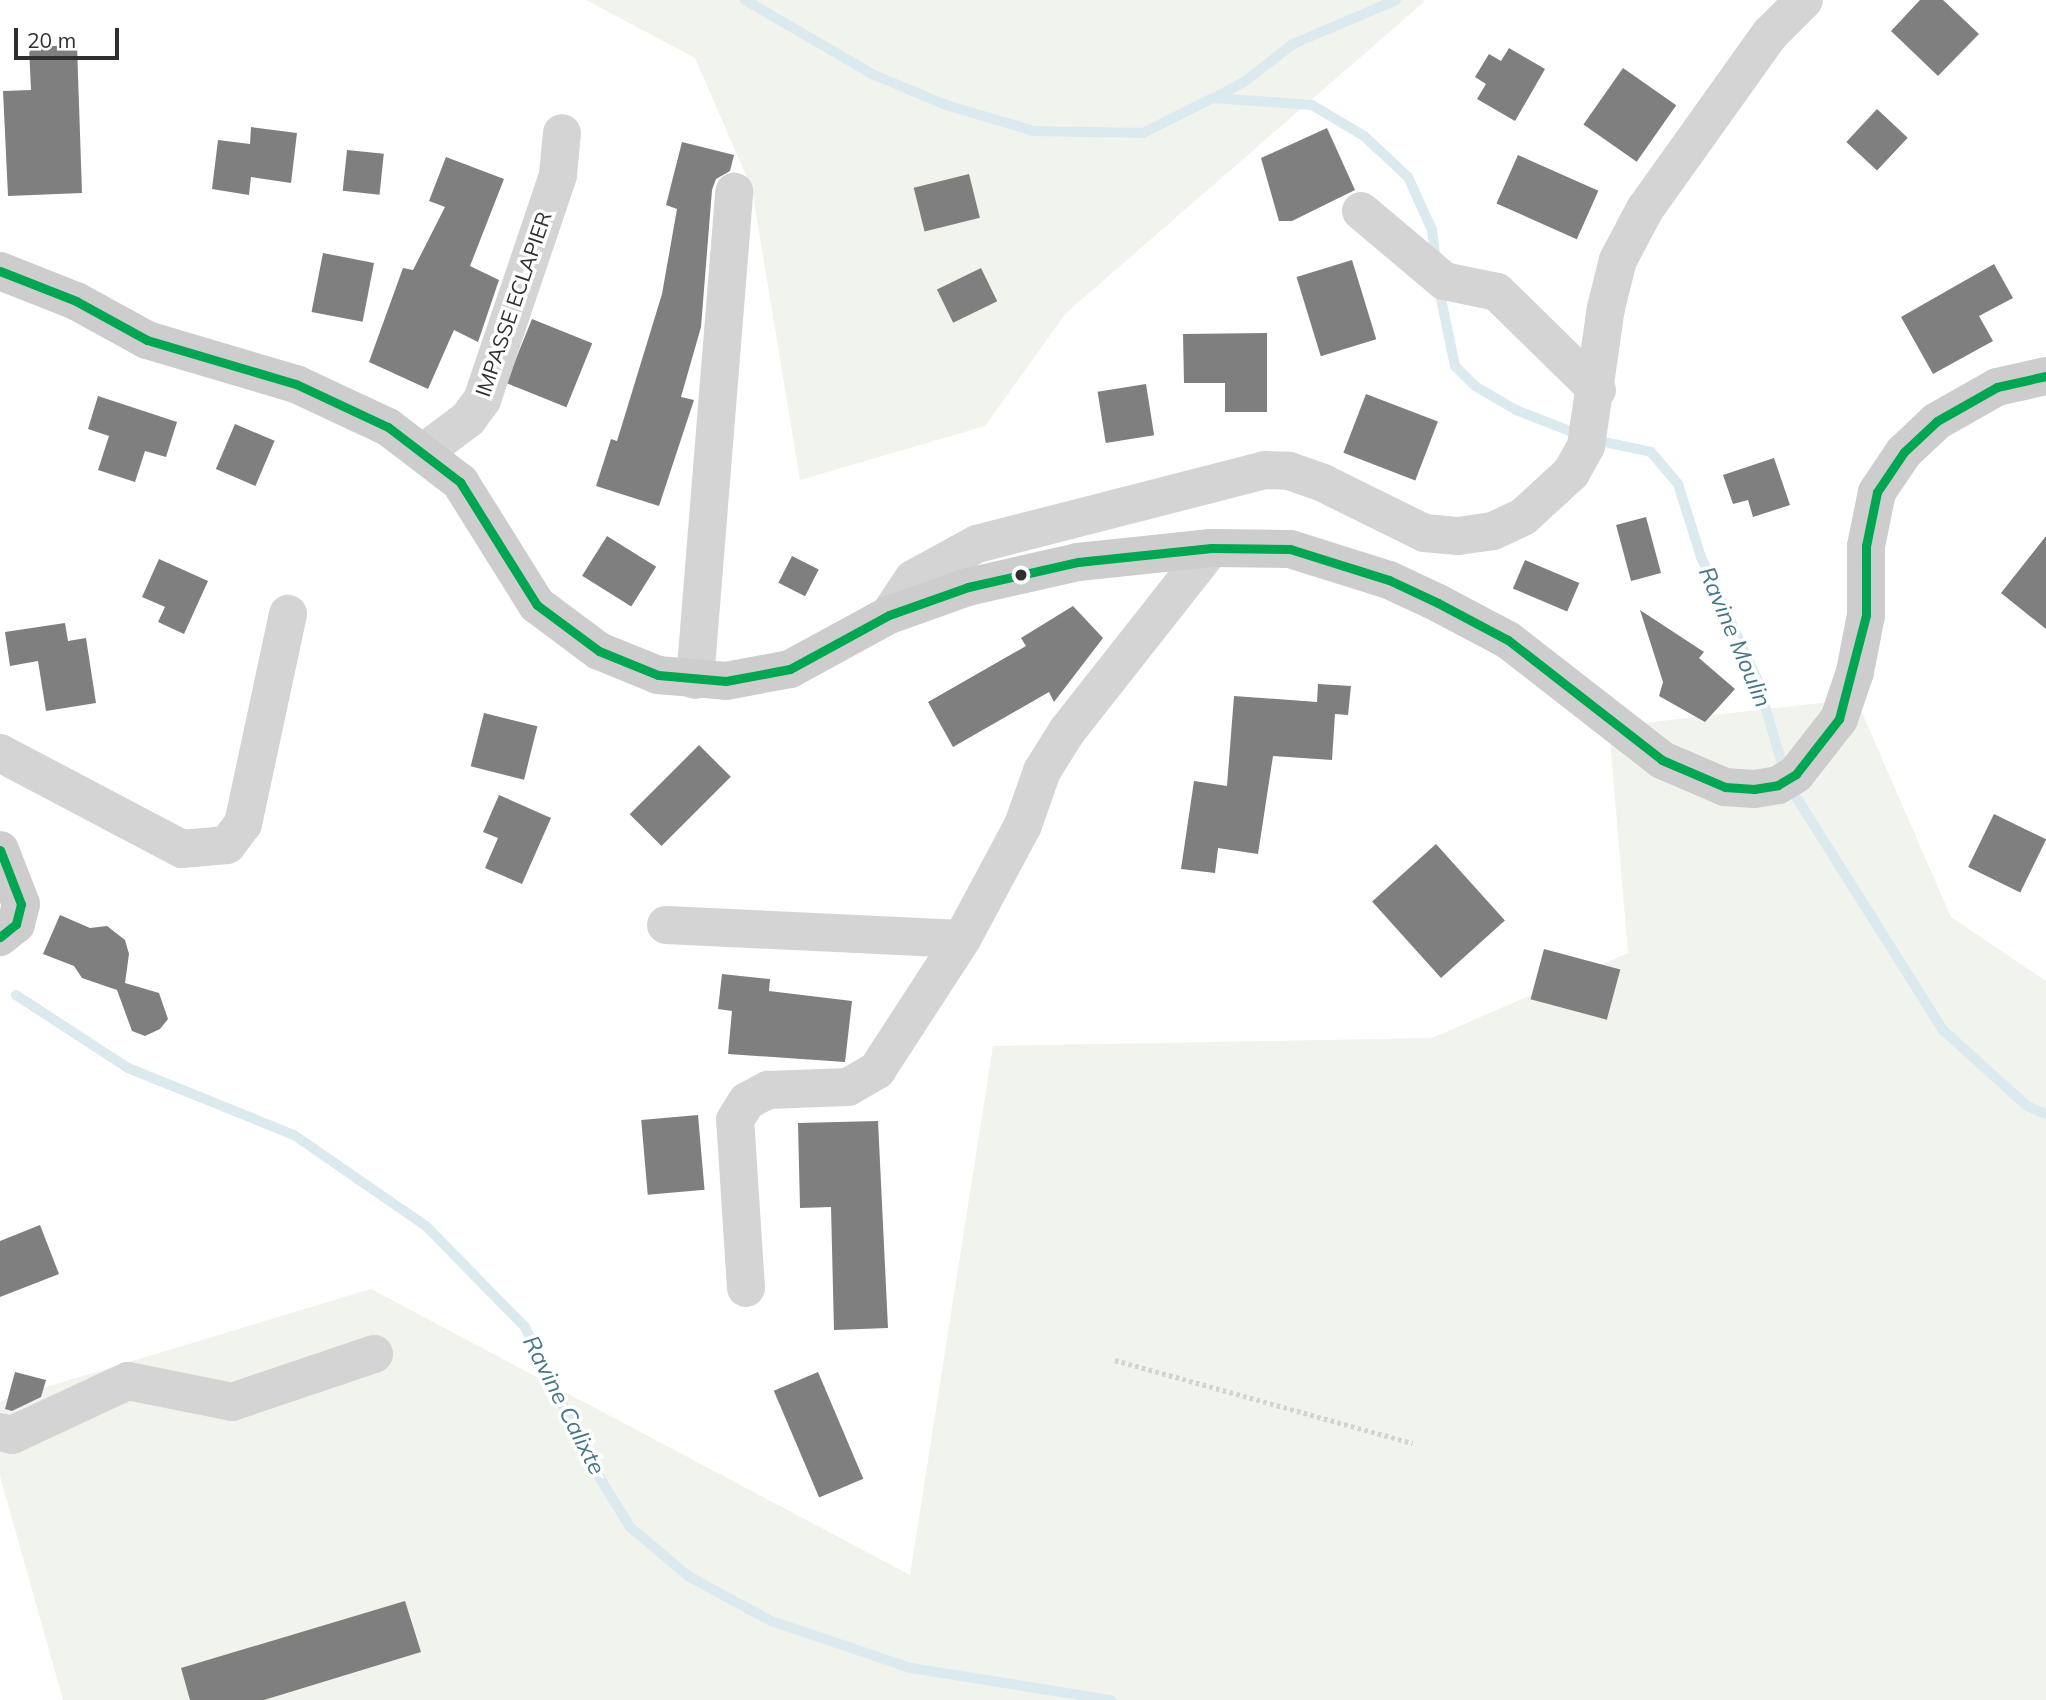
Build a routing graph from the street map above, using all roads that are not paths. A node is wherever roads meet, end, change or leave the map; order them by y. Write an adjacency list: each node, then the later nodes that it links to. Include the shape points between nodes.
1 (1804, 0): 7 (street, via 1770,34 1645,209 1615,272)
2 (562, 133): 8 (street, IMPASSE ECLAPIER, via 558,175 482,400 468,419)
3 (734, 192): 12 (street)
4 (1360, 211): 7 (street, via 1444,281 1497,292)
5 (0, 271): 8 (main road, via 76,301 147,340 341,401)
6 (2046, 376): 9 (main road, via 1997,387 1937,421 1904,452 1877,492 1866,546 1866,615 1856,672 1839,719 1811,757 1778,785 1725,787 1662,760 1508,640 1389,580 1314,553)
7 (1597, 390): 11 (street, via 1586,446 1571,473 1523,516 1493,531 1458,536 1424,533 1323,483 1289,471 1265,470 977,544 913,579)
8 (424, 452): 12 (main road, via 460,482 537,605 599,651 658,675)
9 (1211, 548): 11 (main road, via 1078,562 968,587); 17 (street, via 1067,731)
10 (288, 614): 13 (street, via 243,824 227,845 182,849)
11 (888, 615): 12 (main road, via 790,669)
12 (695, 680)
13 (0, 753)
14 (4, 860): 16 (main road, via 21,904 16,924)
15 (666, 925): 17 (street)
16 (0, 937)
17 (962, 939): 18 (street, via 877,1070 864,1081 848,1087 768,1090 747,1101 734,1120)
18 (746, 1288)
19 (374, 1354): 20 (street, via 232,1402 128,1381 12,1436)
20 (0, 1432)

